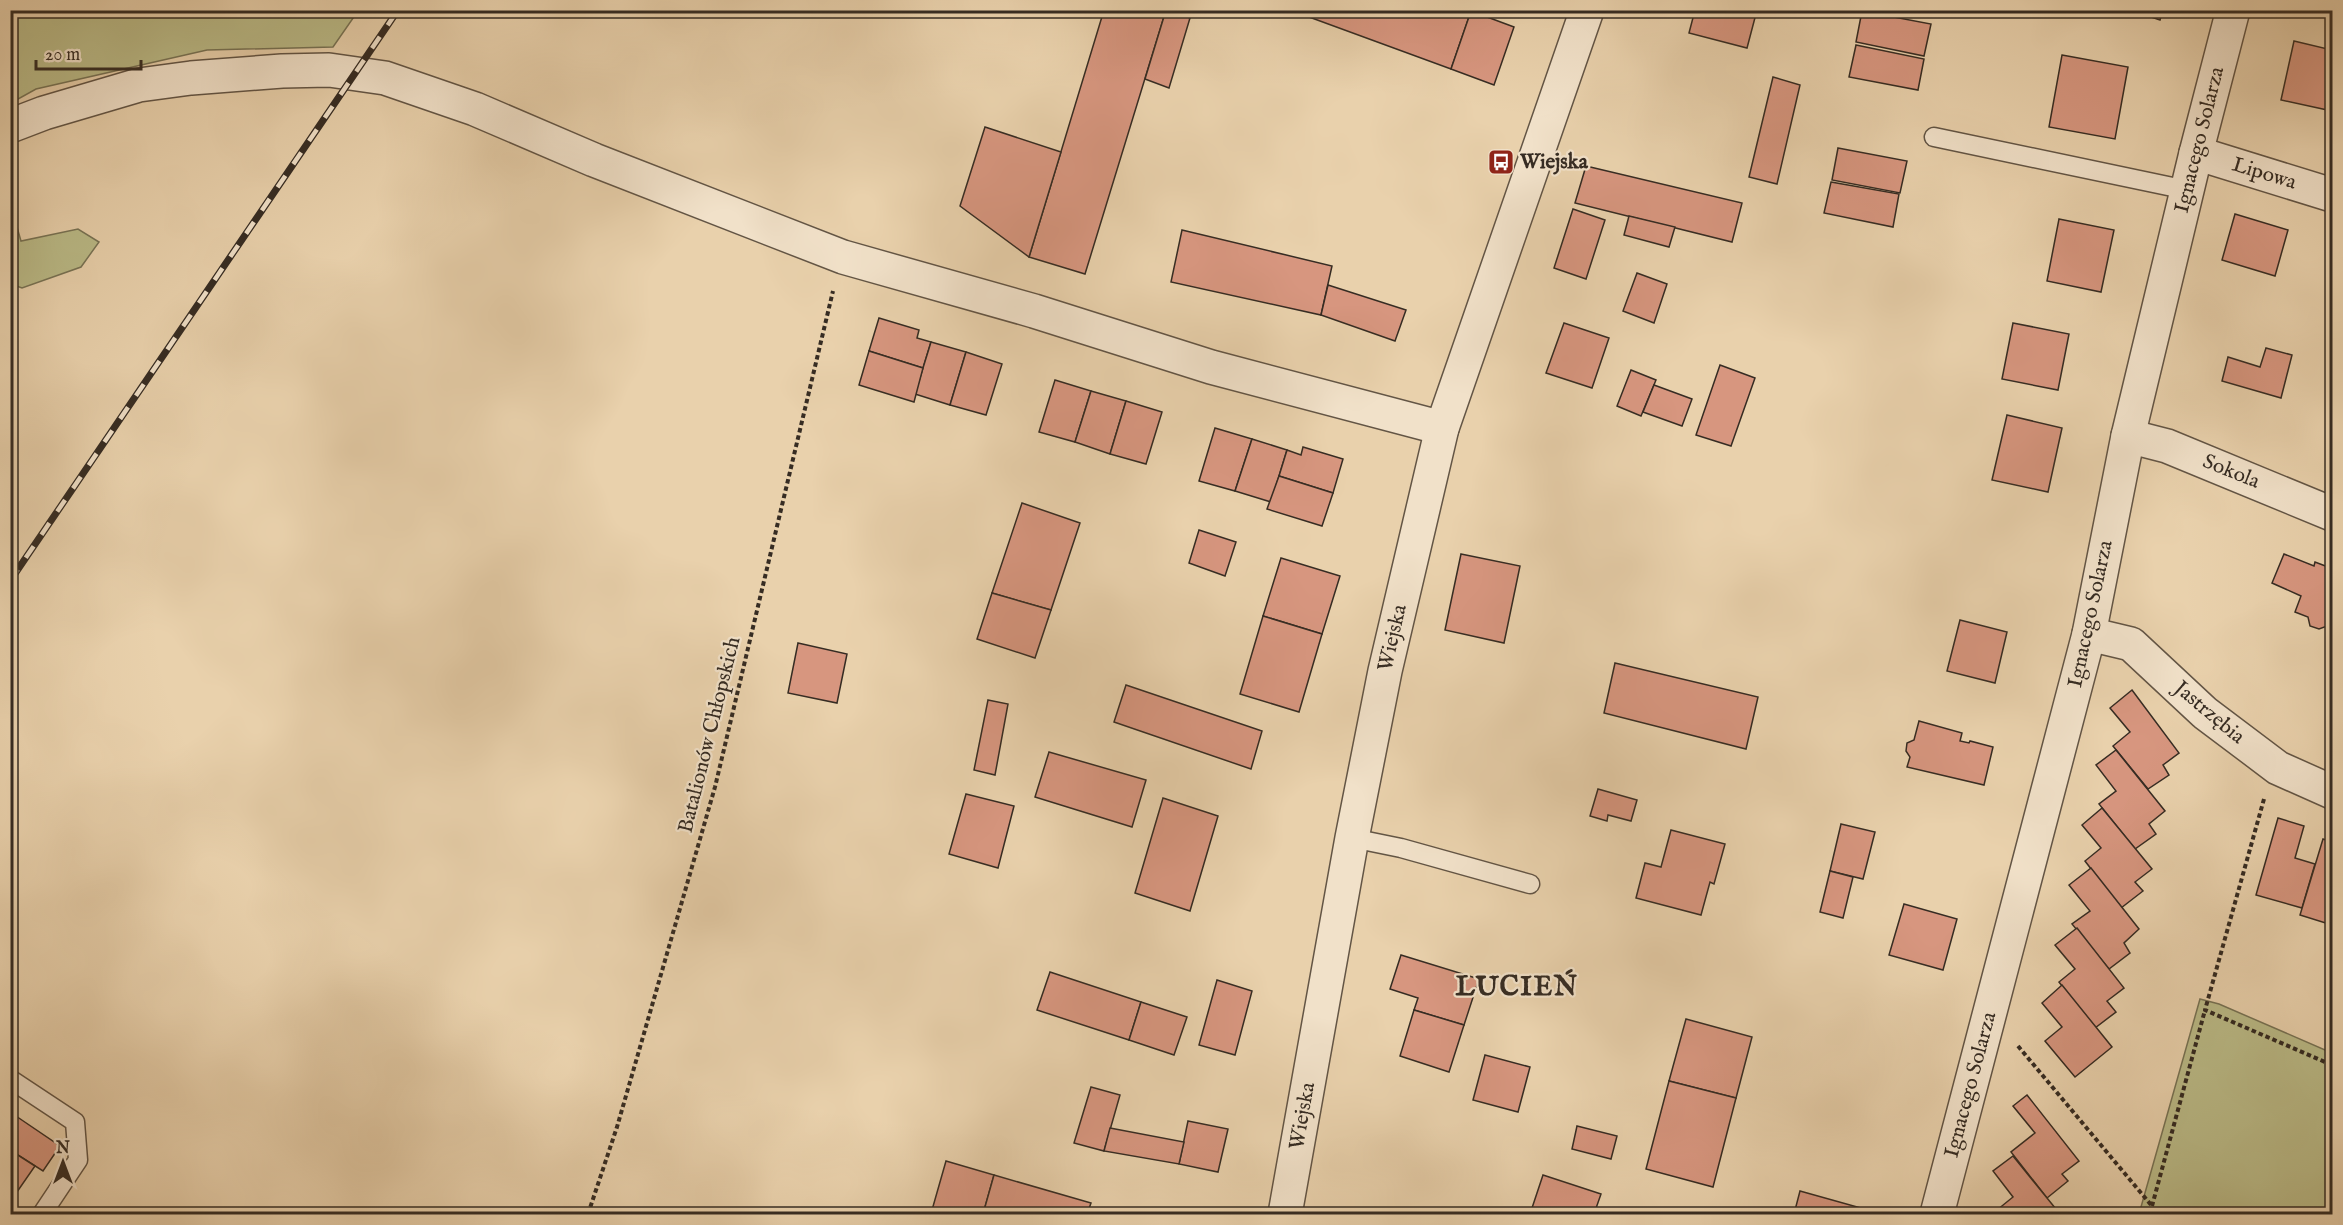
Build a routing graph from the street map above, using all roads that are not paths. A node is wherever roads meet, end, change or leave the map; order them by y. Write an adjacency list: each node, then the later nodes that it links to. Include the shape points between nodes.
1 (1587, 10): 8 (street, Wiejska)
2 (2233, 10): 5 (street, Ignacego Solarza)
3 (10, 126): 8 (street, via 139,85 190,78 282,70 329,70 385,78 475,109 843,257 1211,367)
4 (1934, 138): 6 (lane)
5 (2196, 153): 6 (street, Ignacego Solarza); 7 (street, Lipowa)
6 (2187, 190): 9 (street, Ignacego Solarza)
7 (2332, 195)
8 (1442, 428): 13 (street, Wiejska, via 1385,672)
9 (2128, 436): 10 (street, Sokola, via 2167,446); 11 (street, Ignacego Solarza)
10 (2332, 513)
11 (2089, 634): 12 (street, Jastrzębia, via 2131,644 2205,713 2278,768); 18 (street, Ignacego Solarza)
12 (2332, 792)
13 (1352, 838): 14 (lane); 17 (street, Wiejska)
14 (1530, 884)
15 (10, 1079): 16 (lane, via 75,1122 78,1160)
16 (42, 1215)
17 (1286, 1215)
18 (1937, 1215)

